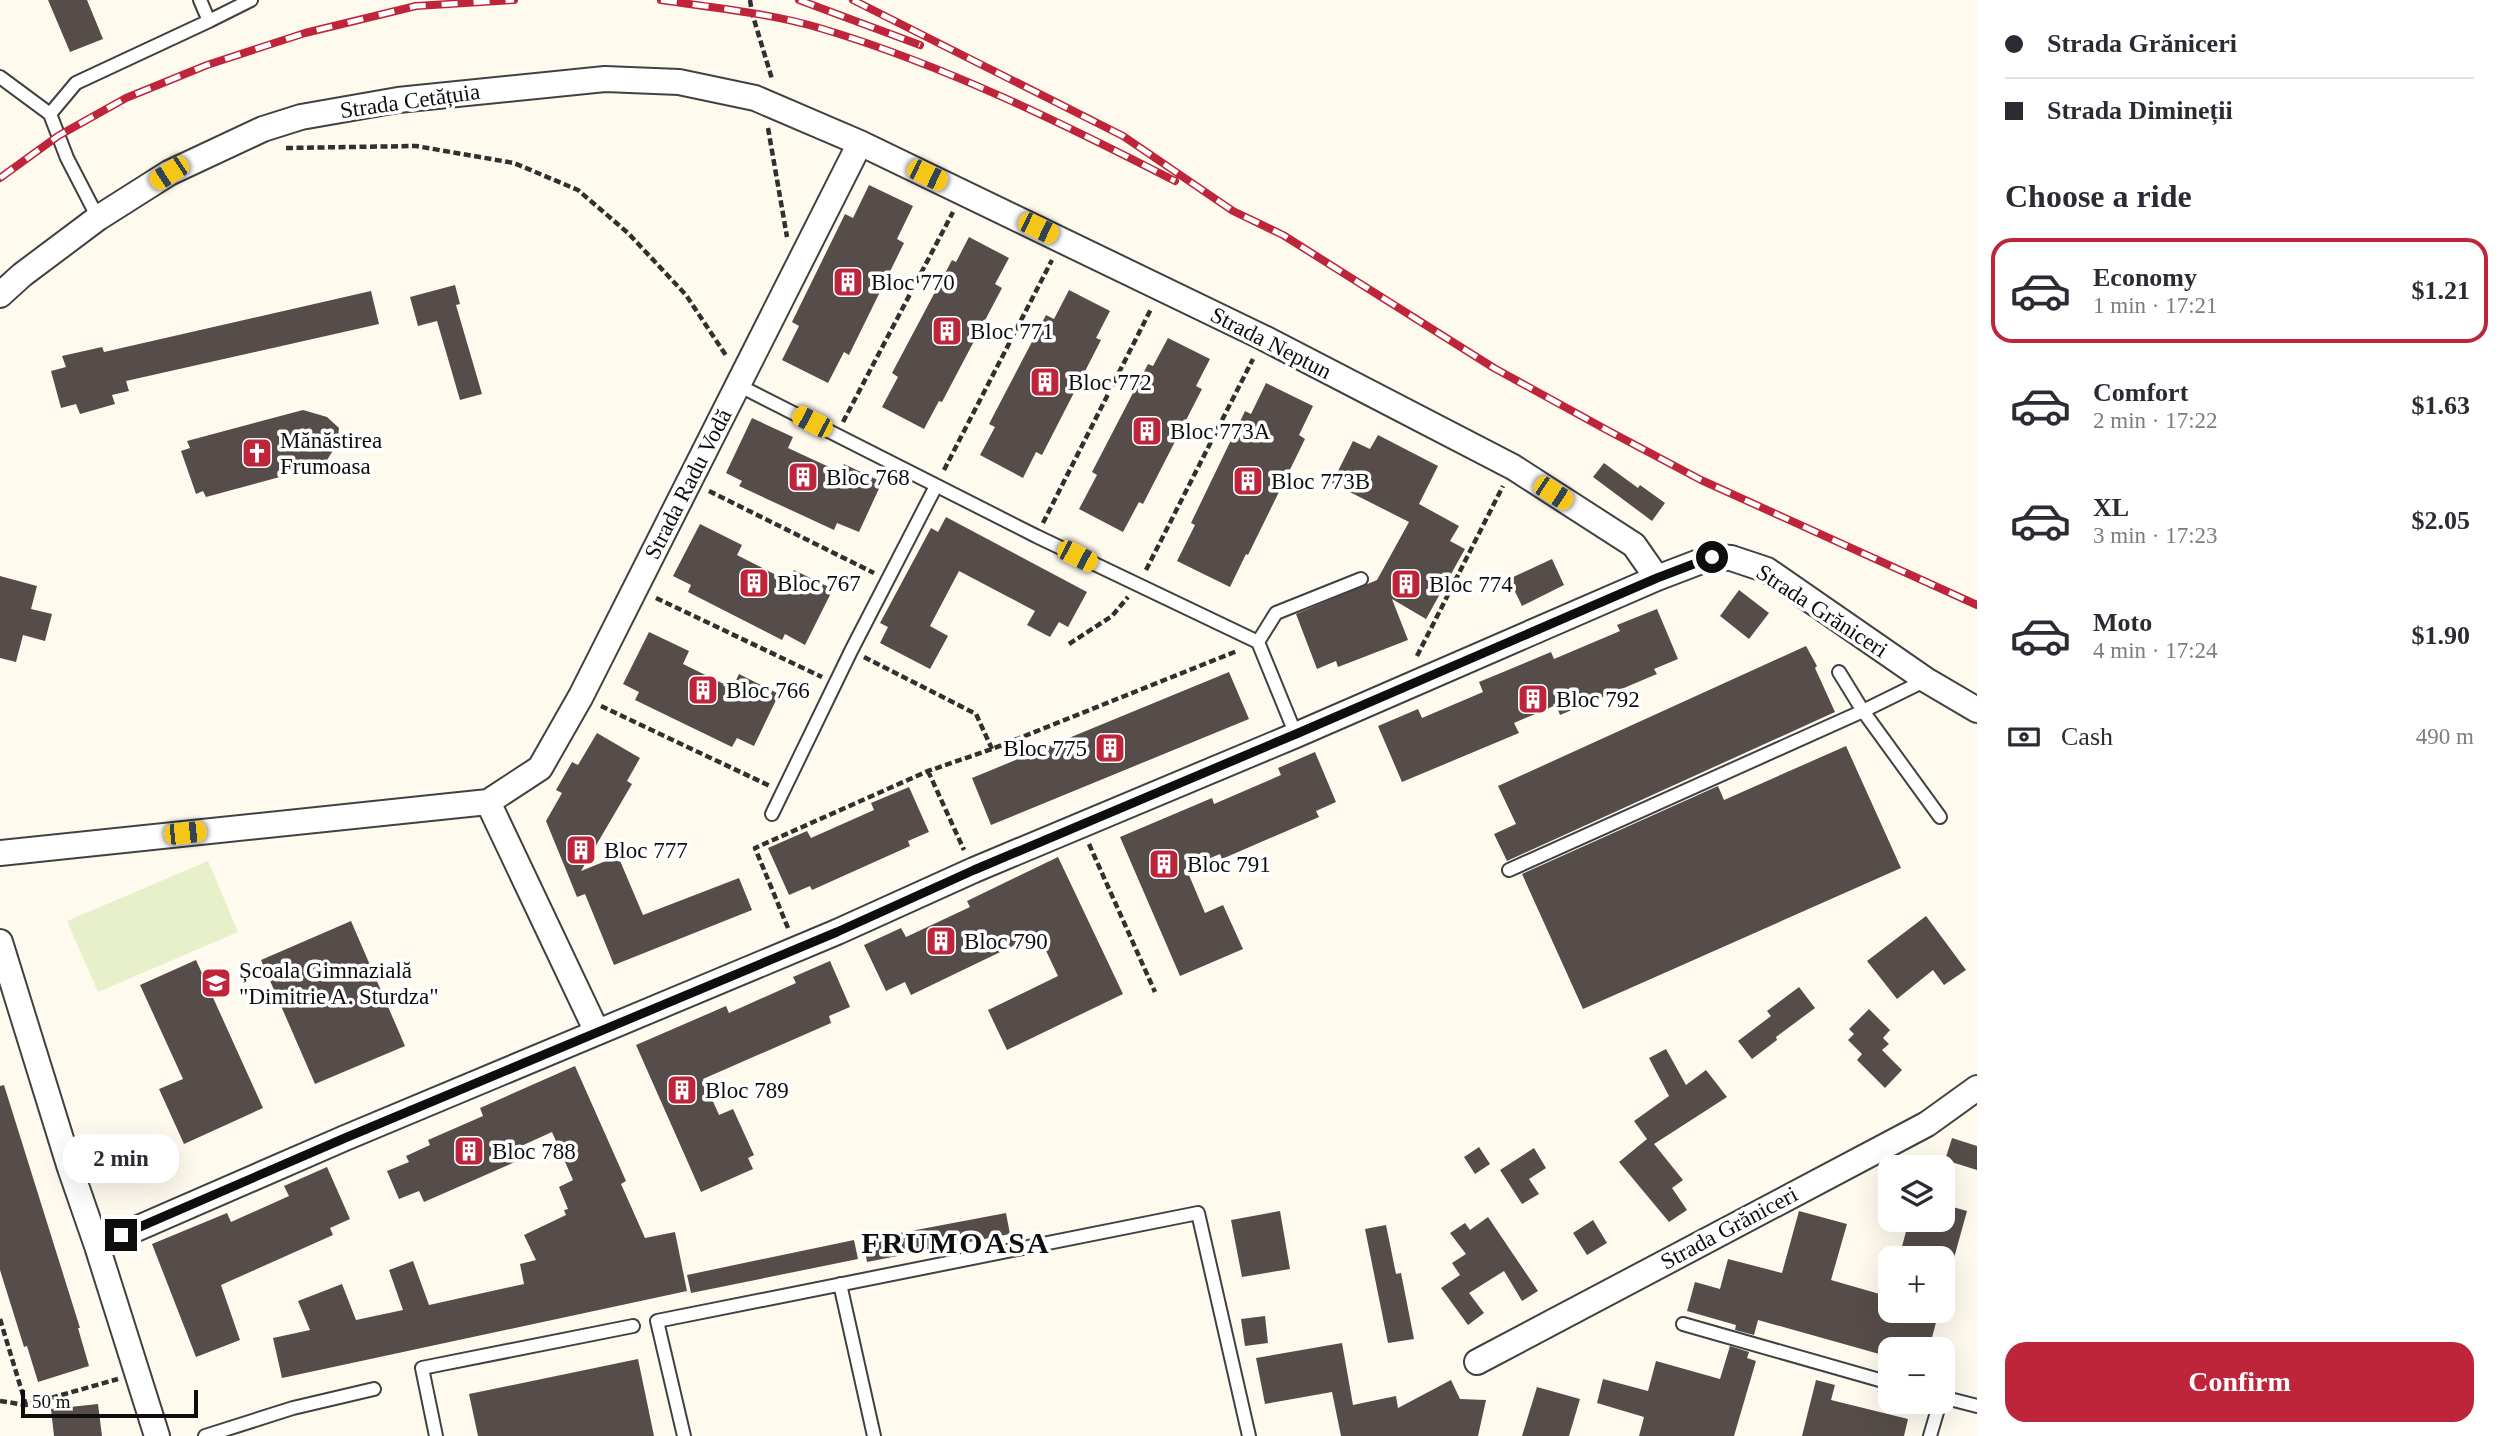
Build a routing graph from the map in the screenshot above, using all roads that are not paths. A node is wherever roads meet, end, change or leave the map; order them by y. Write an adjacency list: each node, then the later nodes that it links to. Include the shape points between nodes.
1 (200, 0): 3 (lane)
2 (251, 0): 3 (lane)
3 (208, 21): 5 (lane, via 76,83)
4 (0, 77): 5 (lane)
5 (50, 114): 7 (lane)
6 (860, 144): 7 (street, Strada Cetățuia, via 755,98 678,82 606,79 398,100 301,117 263,129 169,173); 9 (street, Strada Radu Vodă); 11 (street, Strada Neptun, via 1264,338 1513,467 1634,545)
7 (98, 218): 8 (street, Strada Cetățuia)
8 (0, 295)
9 (738, 385): 10 (lane); 19 (street, Strada Radu Vodă, via 540,768)
10 (936, 486): 13 (lane); 20 (lane)
11 (1657, 578): 15 (street, Strada Grăniceri, via 1712,557 1767,570); 18 (street, Strada Grăniceri)
12 (1362, 579): 13 (lane, via 1276,613)
13 (1258, 642): 18 (lane)
14 (1839, 672): 17 (lane)
15 (1926, 680): 16 (street, Strada Grăniceri); 17 (lane)
16 (1977, 710)
17 (1863, 711): 21 (lane); 23 (lane)
18 (1296, 734): 25 (street, Strada Grăniceri)
19 (488, 802): 22 (street, Strada Radu Vodă); 25 (street)
20 (772, 814)
21 (1940, 817)
22 (0, 853)
23 (1508, 870)
24 (0, 942): 27 (street)
25 (597, 1032): 27 (street, Strada Grăniceri)
26 (1977, 1088): 31 (street, Strada Grăniceri, via 1927,1124)
27 (97, 1246): 37 (street)
28 (840, 1284): 40 (lane, via 657,1321); 41 (lane); 42 (lane, via 1198,1213)
29 (1683, 1324): 32 (lane)
30 (633, 1326): 39 (lane, via 422,1368)
31 (1477, 1362)
32 (1878, 1380)
33 (374, 1389): 38 (lane)
34 (1955, 1402): 35 (lane)
35 (1977, 1406)
36 (1937, 1414): 43 (lane)
37 (157, 1436)
38 (205, 1436)
39 (436, 1436)
40 (684, 1436)
41 (874, 1436)
42 (1249, 1436)
43 (1930, 1436)

